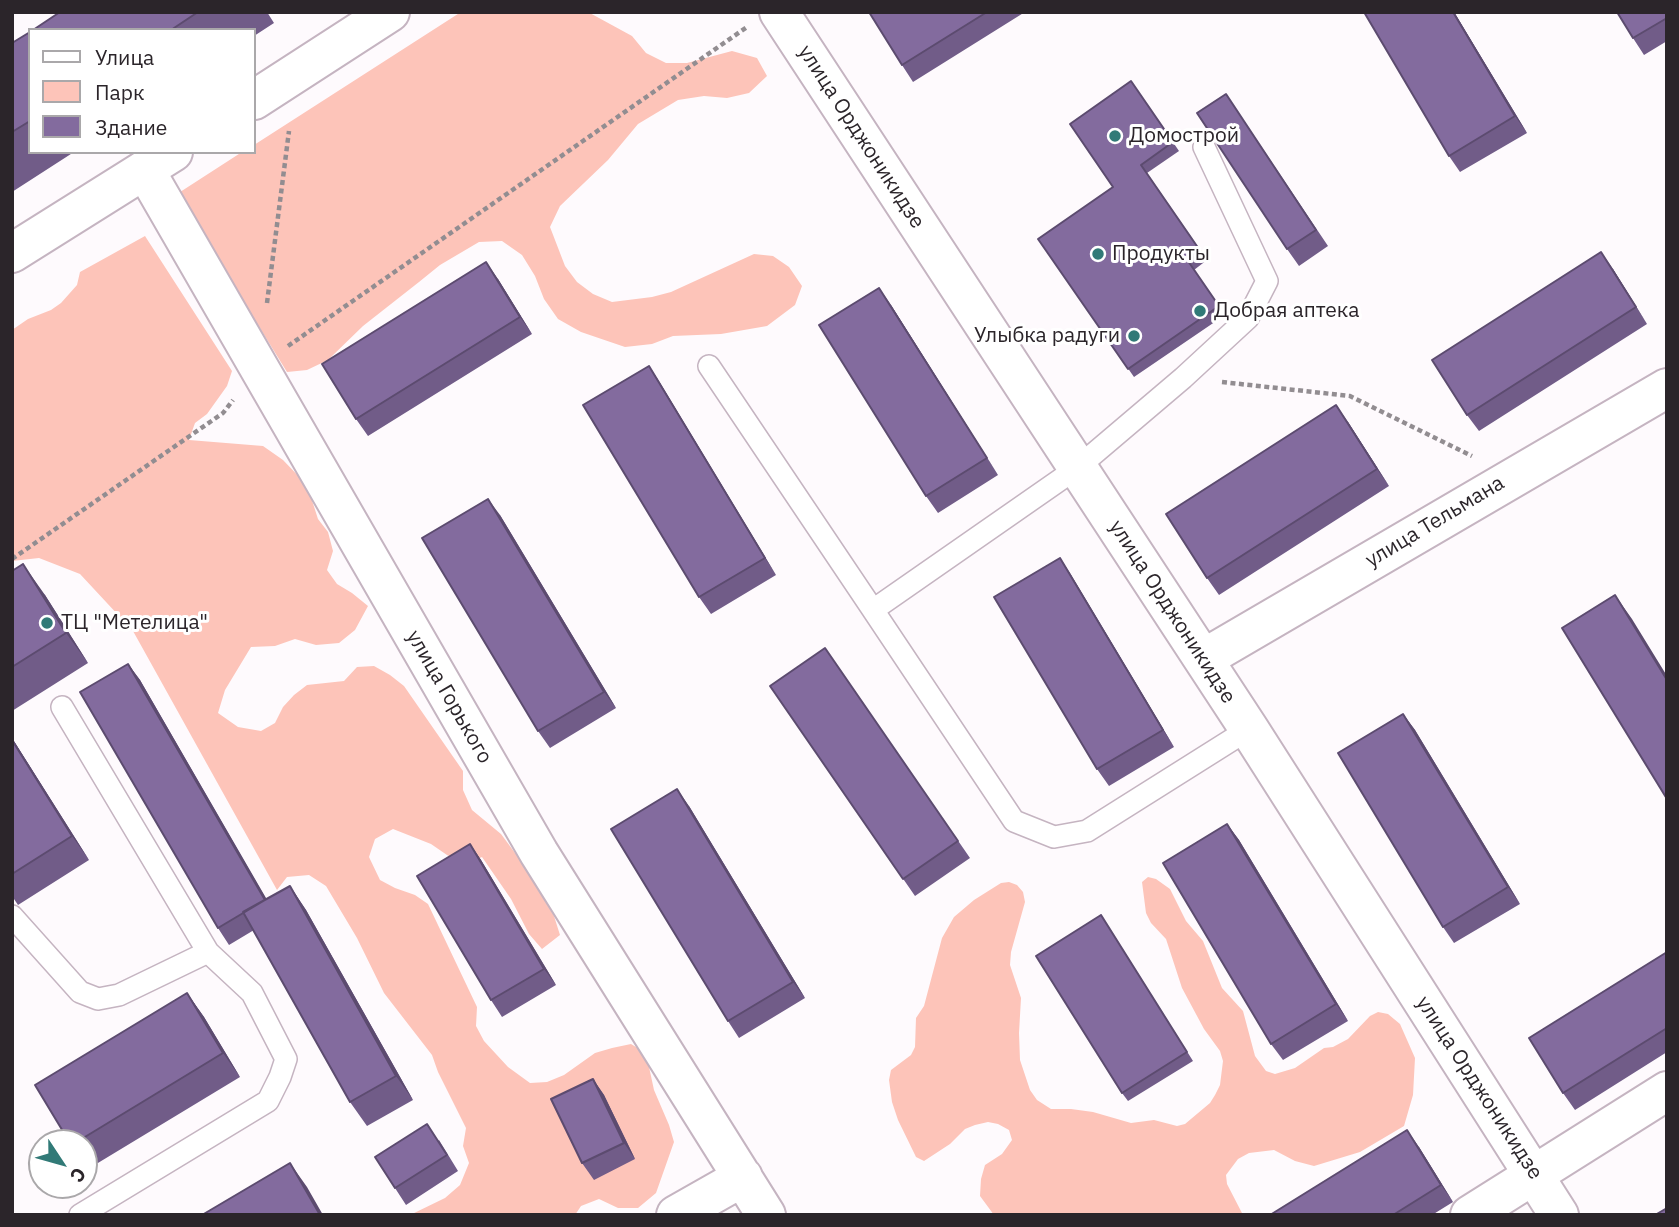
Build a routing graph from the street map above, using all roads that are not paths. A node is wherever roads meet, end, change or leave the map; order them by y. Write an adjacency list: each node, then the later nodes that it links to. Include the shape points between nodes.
1 (390, 12): 3 (street)
2 (768, 16): 9 (street, улица Орджоникидзе)
3 (256, 99)
4 (1204, 146): 9 (lane, via 1267,281 1248,318)
5 (159, 161): 6 (street); 18 (street, улица Горького, via 259,366 539,853)
6 (12, 253)
7 (709, 366): 10 (lane)
8 (1667, 388): 11 (street, улица Тельмана)
9 (1077, 468): 10 (lane); 11 (street, улица Орджоникидзе)
10 (873, 610): 13 (lane, via 1014,821 1054,837 1087,831)
11 (1203, 659): 13 (street, улица Орджоникидзе)
12 (62, 707): 15 (lane)
13 (1249, 729): 17 (street, улица Орджоникидзе)
14 (12, 916): 15 (lane, via 80,992 98,999 119,995)
15 (208, 952): 19 (lane, via 252,993 286,1059 280,1077 268,1101)
16 (1667, 1091): 17 (street)
17 (1533, 1174): 22 (street); 23 (street, улица Орджоникидзе)
18 (743, 1177): 20 (street); 21 (street, улица Горького)
19 (80, 1215)
20 (676, 1215)
21 (766, 1215)
22 (1470, 1215)
23 (1559, 1215)

